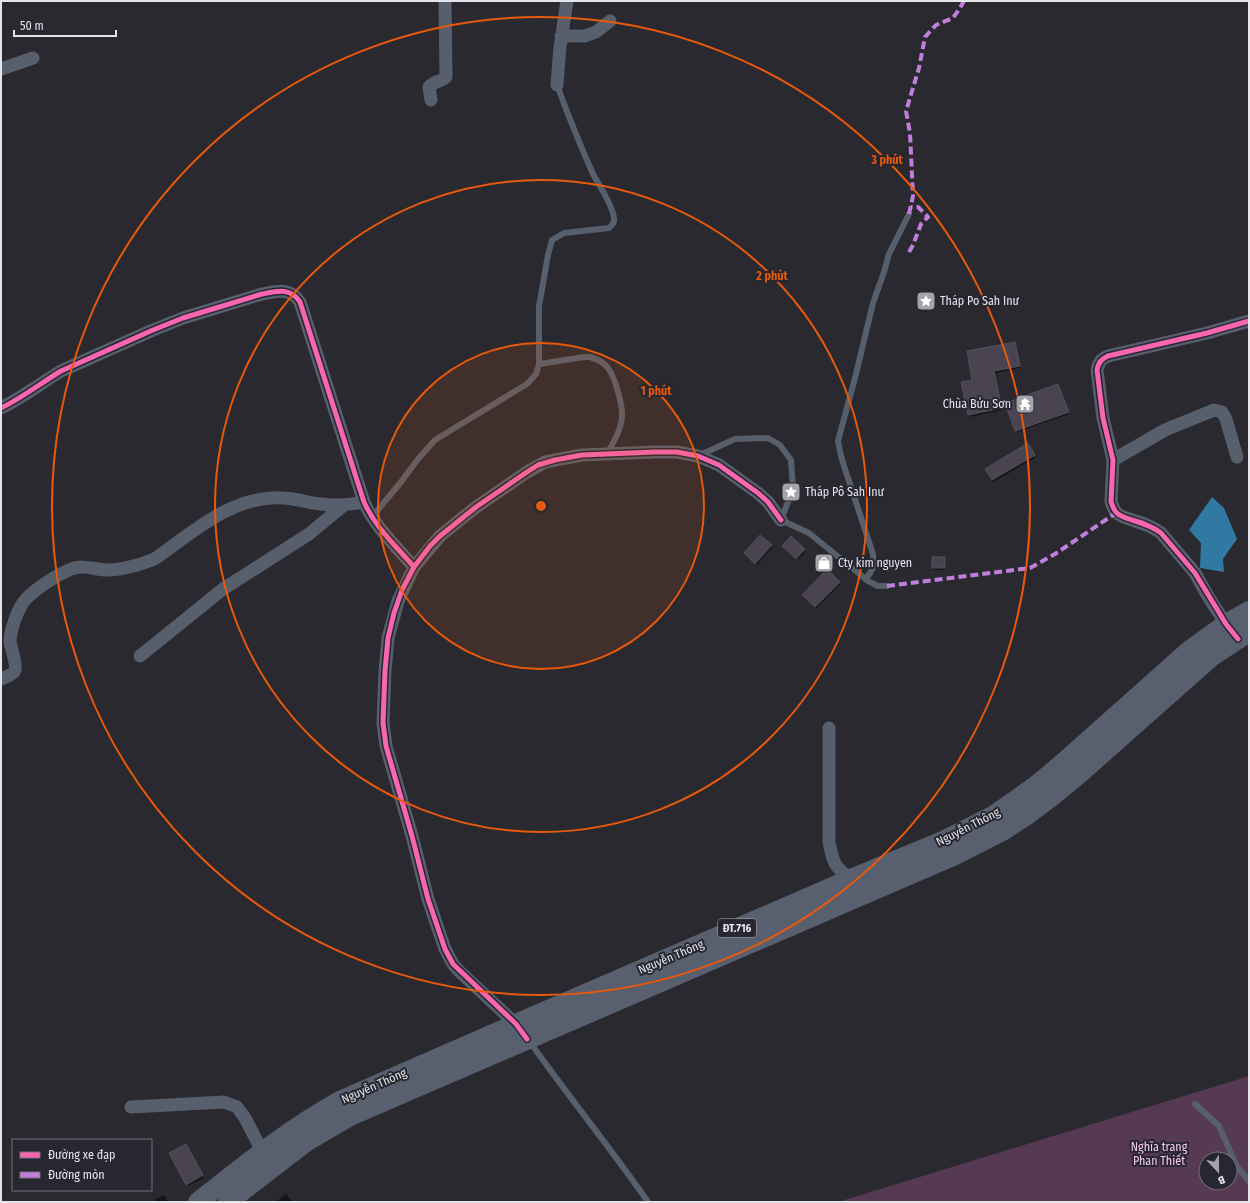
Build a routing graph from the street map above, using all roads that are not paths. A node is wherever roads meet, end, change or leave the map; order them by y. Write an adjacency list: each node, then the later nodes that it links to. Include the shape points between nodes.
1 (445, 1): 8 (street, via 446,77 429,87)
2 (567, 1): 4 (street)
3 (610, 21): 4 (street, via 596,32 585,36)
4 (561, 36): 7 (street)
5 (33, 58): 6 (street)
6 (1, 69)
7 (557, 85): 11 (lane, via 615,219 608,228 564,233 552,240 539,306)
8 (431, 100)
9 (909, 214): 22 (lane, via 889,254 872,303 838,441 873,554 874,565)
10 (1249, 321): 16 (street, via 1101,359 1097,370 1103,418)
11 (539, 364): 13 (lane, via 589,357 603,362 609,369 620,399 622,417 617,436); 19 (lane, via 536,374 527,384 435,440)
12 (1, 408): 17 (street, via 61,371 153,330 243,299 285,291 293,294 300,302)
13 (607, 454): 14 (street, via 676,452); 21 (street, via 582,455 538,465 476,507 440,536)
14 (698, 456): 20 (street, via 719,465 758,493 768,502); 20 (lane, via 734,439 768,438 780,445 791,460 793,489)
15 (1237, 457): 16 (street, via 1226,419 1222,412 1214,410 1165,430)
16 (1113, 460): 25 (street, via 1111,502 1116,513 1161,533 1195,573)
17 (364, 502): 18 (street); 19 (street)
18 (344, 505): 26 (street, via 309,534 222,589); 27 (street, via 282,498 258,500 233,507 214,517 149,562 111,570 81,567 70,569 44,584 22,603 10,634 16,668 11,675)
19 (372, 517): 21 (street)
20 (780, 520): 22 (lane, via 809,533)
21 (414, 567): 30 (street, via 398,601 388,638 383,723 386,746 428,899 445,949 459,971)
22 (865, 579): 23 (lane, via 878,586)
23 (887, 586)
24 (1249, 610): 25 (main road, Nguyễn Thông / ĐT.716)
25 (1238, 632): 29 (main road, Nguyễn Thông / ĐT.716, via 1190,650 1063,763 993,816 943,841); 30 (main road, Nguyễn Thông / ĐT.716, via 1051,797 1004,830 948,858)
26 (140, 656)
27 (1, 679)
28 (829, 728): 29 (street, via 829,842 833,860 840,871)
29 (851, 879): 30 (main road, Nguyễn Thông / ĐT.716)
30 (522, 1031): 33 (main road, Nguyễn Thông / ĐT.716, via 340,1101 295,1127); 36 (main road, Nguyễn Thông / ĐT.716, via 326,1128); 37 (lane)
31 (1195, 1104): 34 (lane, via 1218,1126 1237,1168)
32 (131, 1107): 33 (street, via 224,1102 237,1107)
33 (262, 1151): 35 (main road, Nguyễn Thông / ĐT.716)
34 (1249, 1181)
35 (198, 1202)
36 (228, 1202)
37 (648, 1202)

